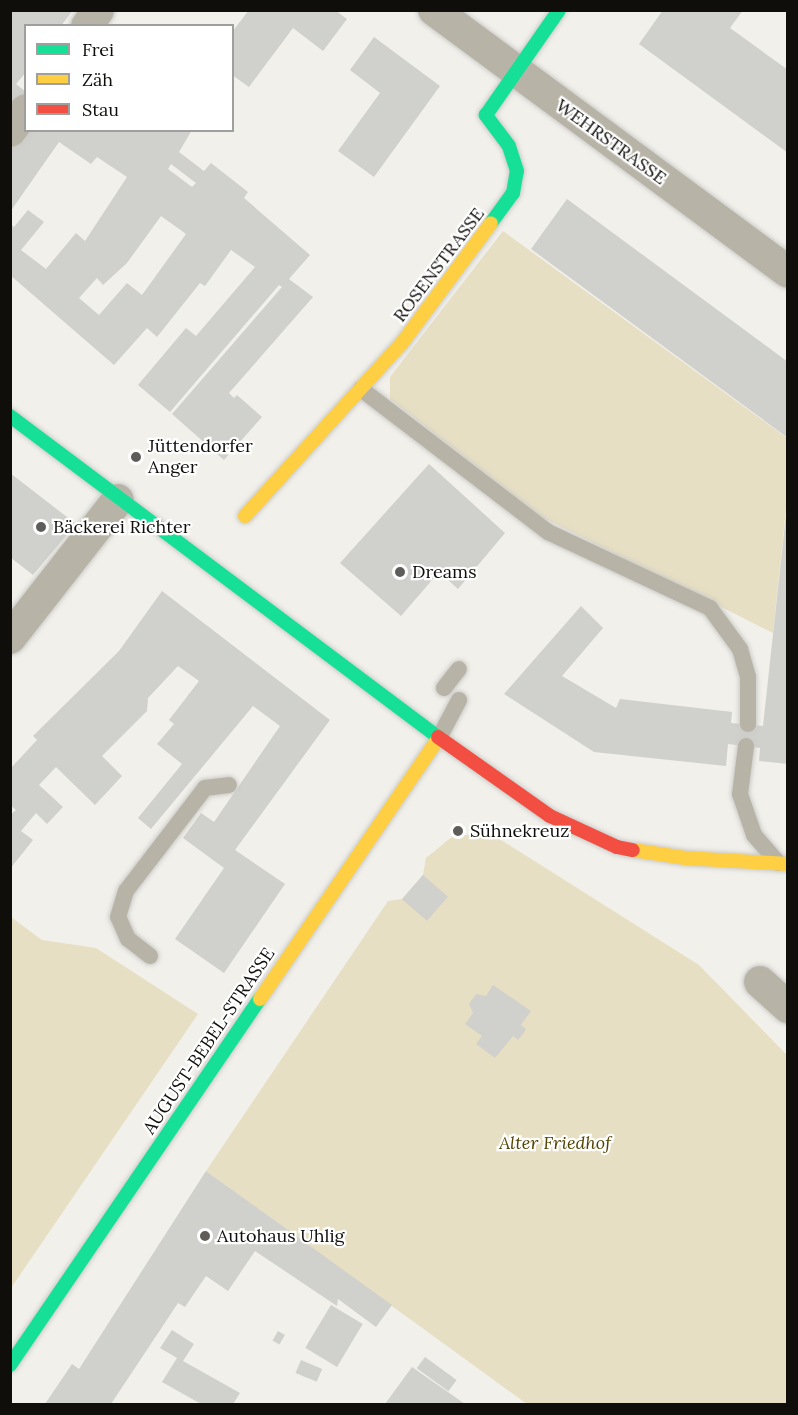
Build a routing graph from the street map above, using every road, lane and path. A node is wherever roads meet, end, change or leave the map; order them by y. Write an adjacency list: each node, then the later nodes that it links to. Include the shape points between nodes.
1 (98, 10): 4 (street)
2 (434, 10): 5 (street, WEHRSTRASSE)
3 (559, 10): 5 (street, ROSENSTRASSE)
4 (88, 24)
5 (517, 72): 8 (street, WEHRSTRASSE); 9 (street, ROSENSTRASSE, via 486,115 509,146 517,171 513,193 402,343)
6 (24, 113): 7 (street)
7 (10, 131)
8 (788, 272)
9 (361, 389): 12 (street, ROSENSTRASSE); 17 (lane, via 548,532 710,608 740,649 748,677)
10 (10, 416): 11 (street)
11 (118, 500): 13 (street); 18 (street)
12 (245, 516)
13 (10, 638)
14 (459, 669): 15 (lane)
15 (444, 688)
16 (459, 700): 18 (lane)
17 (748, 724)
18 (440, 738): 21 (street, via 505,788 592,839 685,858); 25 (street, AUGUST-BEBEL-STRASSE)
19 (746, 746): 21 (lane, via 740,794 754,836)
20 (229, 785): 22 (lane, via 206,788 126,891 118,917 128,939)
21 (783, 864)
22 (150, 956)
23 (760, 982): 24 (street)
24 (788, 1007)
25 (10, 1365)

